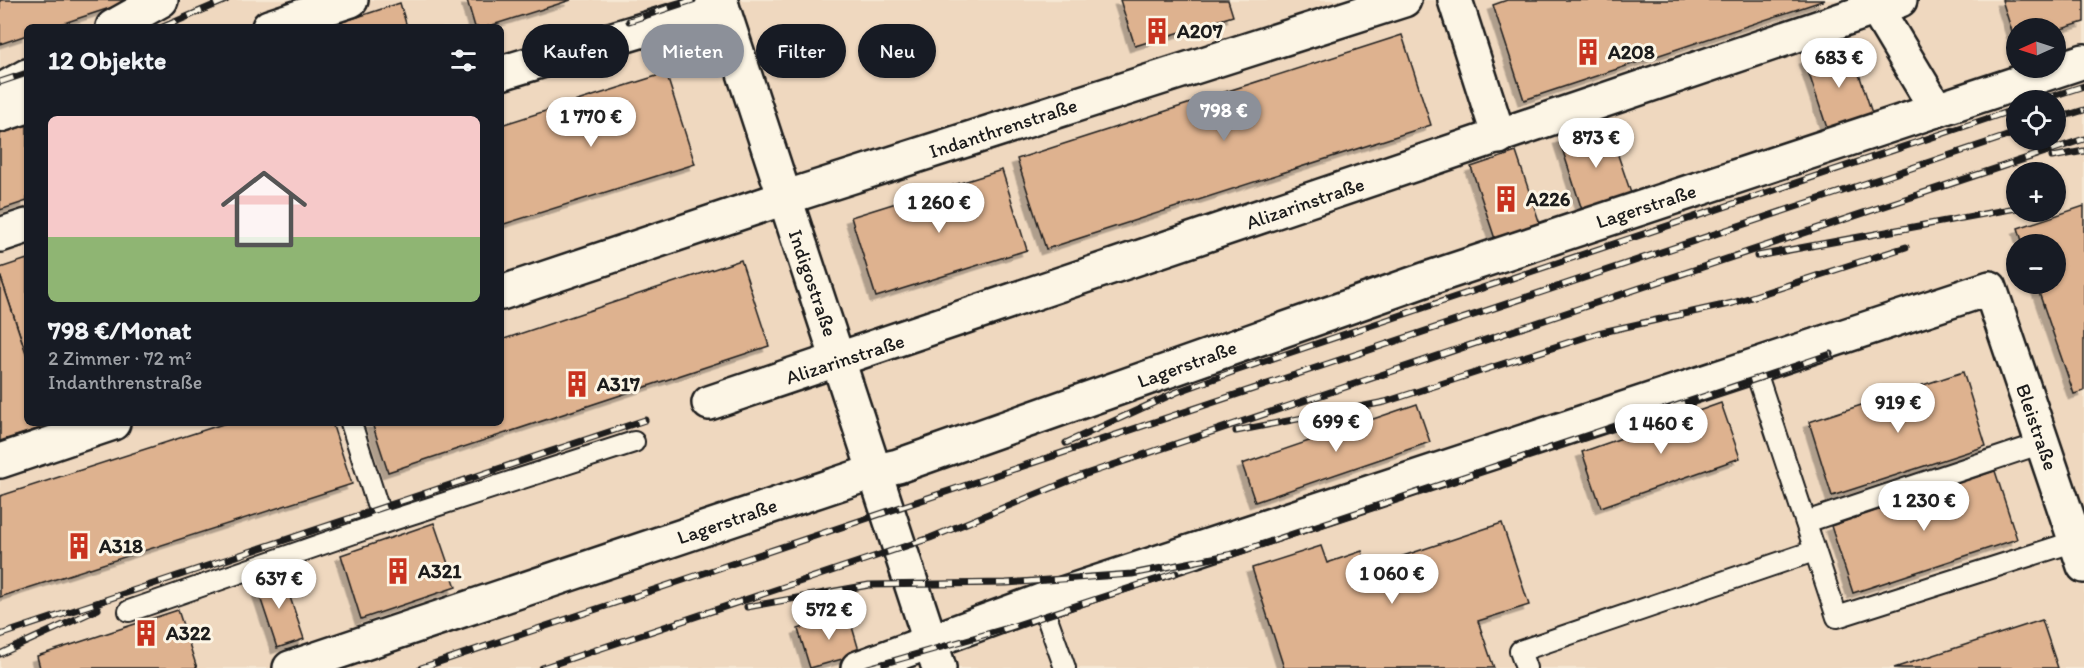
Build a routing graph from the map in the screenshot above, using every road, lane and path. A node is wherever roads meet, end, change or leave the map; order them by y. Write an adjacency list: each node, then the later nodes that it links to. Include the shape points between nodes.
1 (161, 0): 7 (street)
2 (351, 0): 8 (street)
3 (1404, 0): 17 (street, Indanthrenstraße)
4 (1455, 0): 16 (street)
5 (721, 3): 10 (street); 17 (street, Indigostraße)
6 (1882, 3): 14 (street); 16 (street, Alizarinstraße)
7 (118, 24)
8 (278, 24)
9 (2084, 61): 14 (street, Lagerstraße)
10 (504, 73)
11 (24, 78): 12 (street)
12 (0, 91)
13 (24, 107): 15 (street)
14 (1936, 110): 29 (street, Lagerstraße, via 1427,279)
15 (0, 115)
16 (1499, 137): 21 (street, Alizarinstraße)
17 (784, 198): 20 (street, Indanthrenstraße); 21 (street, Indigostraße)
18 (24, 227): 19 (street)
19 (0, 235)
20 (504, 292)
21 (839, 361): 23 (street, Alizarinstraße); 29 (street, Indigostraße)
22 (1754, 366): 27 (street, Bleistraße, via 1990,288); 30 (lane); 34 (street)
23 (710, 403)
24 (105, 426): 28 (street)
25 (352, 426): 31 (lane)
26 (634, 442): 31 (lane)
27 (2043, 443): 30 (lane); 32 (street, Bleistraße)
28 (0, 461)
29 (876, 471): 36 (street, Indigostraße); 37 (street, Lagerstraße)
30 (1806, 522): 33 (lane)
31 (382, 523): 35 (lane)
32 (2081, 549): 33 (lane, via 1837,617)
33 (1814, 551): 40 (lane, via 1520,651)
34 (1041, 602): 36 (street); 39 (lane)
35 (129, 611)
36 (935, 655): 38 (street)
37 (290, 668)
38 (858, 668)
39 (1065, 668)
40 (1526, 668)

